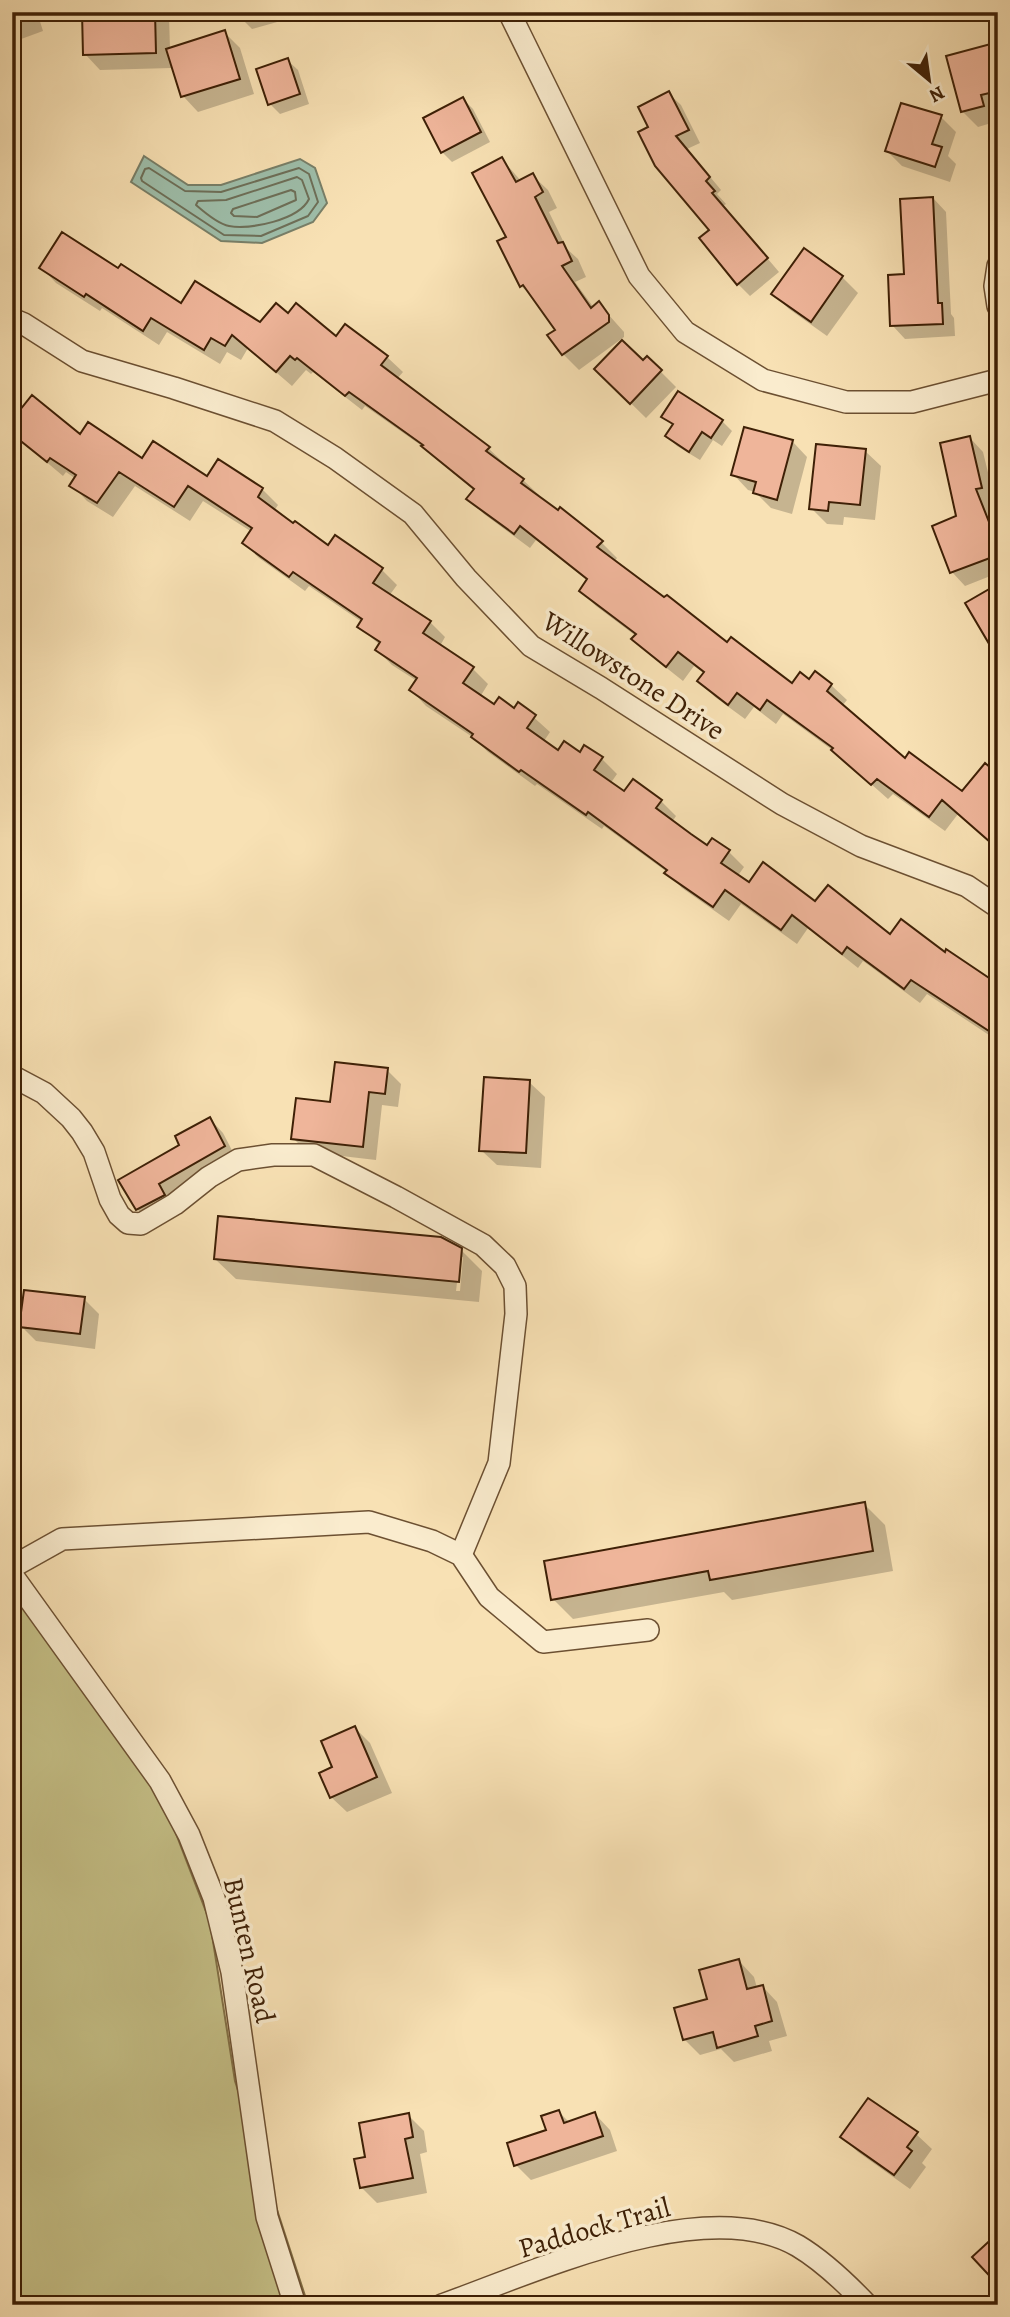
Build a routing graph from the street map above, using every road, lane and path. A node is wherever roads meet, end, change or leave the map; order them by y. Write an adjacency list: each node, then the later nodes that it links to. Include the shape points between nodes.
1 (509, 12): 5 (street, via 639,276 685,332 763,380 846,402 912,402)
2 (998, 266): 3 (street)
3 (998, 306)
4 (12, 319): 6 (street, Willowstone Drive, via 82,362 275,421 413,514 531,646 782,804 861,846 967,886)
5 (998, 380)
6 (998, 907)
7 (12, 1076): 8 (street, via 44,1093 82,1132 110,1199 128,1223 141,1224 238,1160 314,1155 483,1245 505,1266 515,1286 516,1314 499,1463)
8 (461, 1555): 9 (street, via 369,1522 62,1539); 11 (street, via 489,1597 543,1642)
9 (12, 1567)
10 (12, 1575): 12 (street, Bunten Road, via 160,1781 189,1835 214,1898 232,1972 267,2217)
11 (649, 1630)
12 (295, 2305)
13 (442, 2305): 14 (street, Paddock Trail, via 618,2244 688,2229 725,2227 767,2234 797,2246)
14 (867, 2305)

